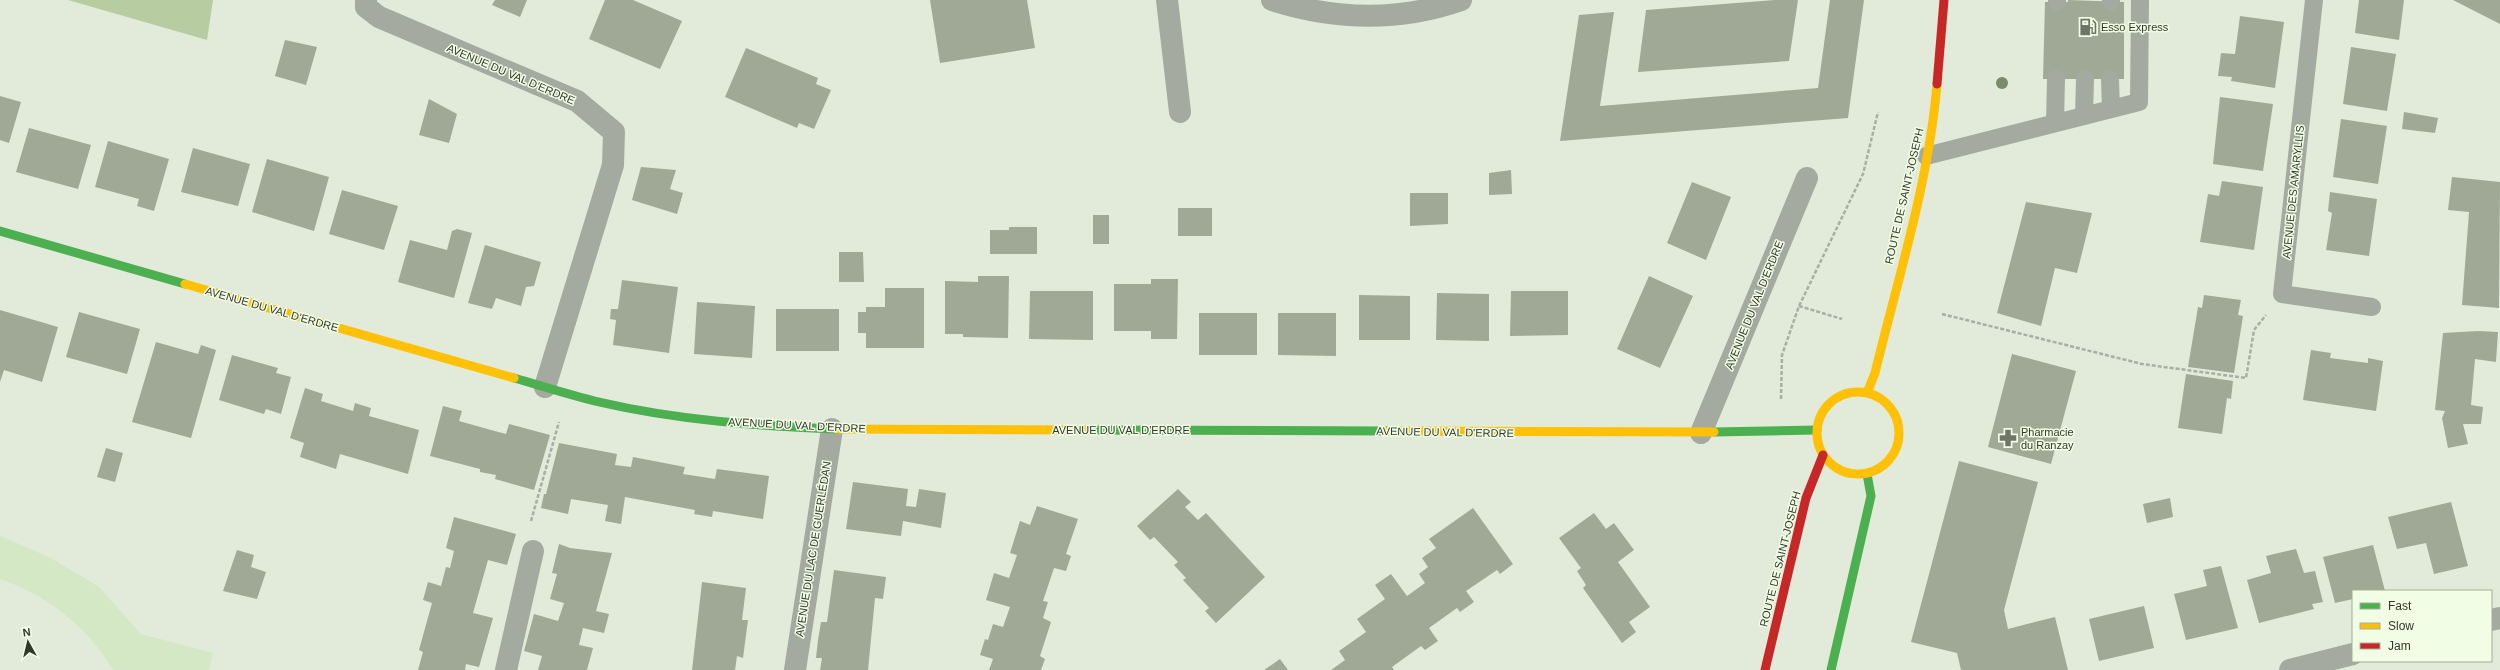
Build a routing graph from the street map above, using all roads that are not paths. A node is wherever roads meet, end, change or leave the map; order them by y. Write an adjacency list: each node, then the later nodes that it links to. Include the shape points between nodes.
1 (366, 0): 19 (street, AVENUE DU VAL D'ERDRE, via 366,7 379,17 577,101 614,132 613,165)
2 (1167, 0): 12 (street)
3 (1272, 0): 4 (street, via 1305,11 1349,16 1399,16 1437,9)
4 (1462, 0)
5 (1944, 0): 15 (street, ROUTE DE SAINT-JOSEPH, via 1934,120)
6 (2140, 0): 11 (lane, via 2139,102)
7 (2314, 0): 18 (lane, AVENUE DES AMARYLLIS, via 2282,294)
8 (2056, 80): 14 (lane)
9 (2085, 80): 13 (lane)
10 (2110, 80): 11 (lane)
11 (2111, 109): 13 (lane)
12 (1180, 112)
13 (2084, 116): 14 (lane)
14 (2055, 123): 15 (lane)
15 (1926, 156): 20 (street, ROUTE DE SAINT-JOSEPH, via 1875,373)
16 (1806, 178): 23 (street, AVENUE DU VAL D'ERDRE)
17 (0, 231): 19 (street, AVENUE DU VAL D'ERDRE)
18 (2372, 307)
19 (545, 387): 21 (street, AVENUE DU VAL D'ERDRE, via 659,415)
20 (1867, 393): 22 (street, via 1844,394 1834,400 1819,419); 25 (street, via 1880,398 1890,408 1897,420 1899,434 1897,447 1890,459 1880,468)
21 (832, 429): 23 (street, AVENUE DU VAL D'ERDRE); 29 (street, AVENUE DU LAC DE GUERLÉDAN)
22 (1817, 430): 23 (street, AVENUE DU VAL D'ERDRE); 24 (street, via 1818,443)
23 (1701, 433)
24 (1823, 455): 25 (street, via 1842,471); 30 (street, ROUTE DE SAINT-JOSEPH, via 1806,498)
25 (1867, 474): 31 (street, via 1871,496)
26 (533, 551): 28 (street)
27 (2352, 654): 32 (street)
28 (506, 670)
29 (795, 670)
30 (1765, 670)
31 (1832, 670)
32 (2290, 670)

